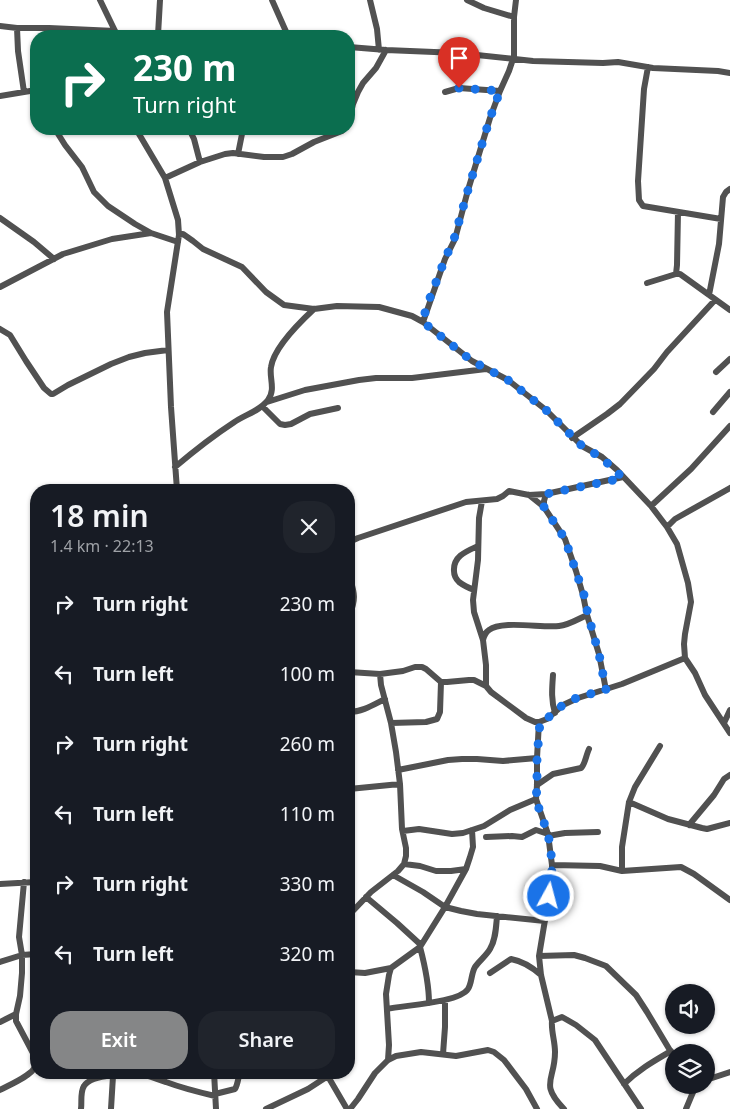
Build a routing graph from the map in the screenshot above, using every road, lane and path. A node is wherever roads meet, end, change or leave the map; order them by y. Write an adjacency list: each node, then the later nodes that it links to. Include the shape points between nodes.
1 (100, 0): 12 (street)
2 (160, 0): 13 (street)
3 (272, 0): 14 (street)
4 (370, 0): 16 (street)
5 (467, 0): 7 (street)
6 (516, 0): 7 (street)
7 (514, 17): 17 (street)
8 (0, 26): 9 (street)
9 (17, 28): 10 (street); 22 (street)
10 (62, 29): 11 (street)
11 (73, 30)
12 (114, 30)
13 (158, 30)
14 (285, 30)
15 (355, 48): 16 (street)
16 (382, 50): 17 (street, via 466,53); 25 (street, via 376,68)
17 (514, 59): 18 (street, via 618,62); 21 (street)
18 (648, 67): 19 (street); 35 (street, via 644,89 639,200 643,206)
19 (730, 73)
20 (30, 91): 22 (street)
21 (500, 91): 23 (street, via 459,88); 48 (street, via 454,239)
22 (24, 92): 24 (street)
23 (445, 92)
24 (0, 96)
25 (355, 99)
26 (58, 135): 38 (street, via 82,167 94,192 108,206)
27 (140, 135): 33 (street)
28 (192, 135): 32 (street)
29 (242, 135): 31 (street)
30 (332, 135): 31 (street, via 283,157)
31 (238, 154): 32 (street, via 225,154)
32 (200, 162): 33 (street)
33 (165, 178): 39 (street, via 178,220)
34 (730, 189): 37 (street, via 723,197)
35 (678, 212): 37 (street); 41 (street)
36 (0, 218): 40 (street)
37 (721, 219): 44 (street)
38 (151, 232): 39 (street); 40 (street, via 105,240)
39 (179, 238): 46 (street, via 183,234 202,249 242,267 284,305); 50 (street, via 167,312)
40 (54, 259): 43 (street)
41 (676, 274): 42 (street); 44 (street)
42 (647, 283)
43 (0, 287)
44 (709, 295): 45 (street)
45 (716, 300): 47 (street); 59 (street, via 620,404)
46 (314, 309): 48 (street, via 379,307); 55 (street, via 273,359 270,369 272,396)
47 (730, 310)
48 (423, 322): 52 (street)
49 (0, 329): 50 (street, via 9,333 51,394 111,364 145,353)
50 (168, 350): 60 (street)
51 (730, 359): 53 (street)
52 (486, 370): 55 (street, via 359,380 305,390); 59 (street, via 508,380 546,410)
53 (716, 372)
54 (730, 392): 57 (street)
55 (264, 404): 56 (street, via 280,424 285,425 310,414); 60 (street, via 234,422)
56 (338, 408)
57 (713, 412)
58 (730, 426): 67 (street, via 692,469)
59 (572, 438): 61 (street, via 602,458)
60 (175, 467): 62 (street)
61 (623, 478): 64 (street); 67 (street)
62 (176, 484)
63 (730, 488): 69 (street)
64 (546, 494): 65 (street); 68 (street)
65 (529, 495): 66 (street, via 509,491 497,499); 68 (street)
66 (482, 501): 70 (street, via 466,502); 71 (street)
67 (650, 506): 69 (street)
68 (544, 507): 73 (street, via 565,539)
69 (667, 527): 75 (street, via 677,544 691,602 684,639)
70 (355, 539)
71 (478, 546): 72 (street); 72 (street, via 457,558 454,565 459,582)
72 (474, 590): 74 (street, via 474,612)
73 (588, 615): 74 (street, via 560,626 500,626 490,629); 81 (street)
74 (483, 640): 80 (street)
75 (686, 658): 81 (street); 88 (street)
76 (355, 672): 77 (street)
77 (380, 674): 79 (street, via 422,667); 82 (street)
78 (553, 675): 85 (street)
79 (441, 682): 80 (street, via 469,680); 86 (street, via 437,719)
80 (486, 686): 87 (street, via 526,718)
81 (606, 690): 85 (street, via 578,698)
82 (385, 699): 84 (street); 86 (street)
83 (730, 710): 88 (street)
84 (355, 712)
85 (554, 713): 87 (street)
86 (391, 722): 93 (street)
87 (540, 722): 92 (street)
88 (724, 723): 89 (street)
89 (730, 733)
90 (660, 746): 99 (street)
91 (589, 749): 96 (street, via 583,766 553,774)
92 (537, 758): 93 (street, via 455,760); 96 (street)
93 (398, 770): 95 (street)
94 (730, 775): 101 (street)
95 (400, 784): 97 (street); 102 (street)
96 (537, 786): 98 (street)
97 (355, 789)
98 (536, 800): 103 (street); 105 (street)
99 (628, 802): 101 (street); 110 (street)
100 (730, 823): 101 (street, via 707,829)
101 (689, 826)
102 (402, 830): 103 (street, via 452,834); 107 (street, via 406,848)
103 (472, 830): 109 (street, via 473,847)
104 (598, 832): 105 (street)
105 (548, 835): 106 (street, via 536,830 522,837); 108 (street)
106 (486, 837)
107 (404, 864): 109 (street, via 436,871); 111 (street)
108 (552, 865): 110 (street, via 600,866); 120 (street)
109 (466, 869): 117 (street)
110 (622, 871): 116 (street, via 681,867)
111 (392, 875): 115 (street); 117 (street)
112 (24, 882): 113 (street); 114 (street); 123 (street, via 19,937)
113 (30, 882)
114 (0, 884)
115 (366, 897): 118 (street); 121 (street)
116 (730, 900)
117 (445, 906): 119 (street); 121 (street)
118 (355, 909)
119 (497, 916): 120 (street); 130 (street, via 490,948 473,970 468,989)
120 (544, 921): 124 (street)
121 (420, 946): 126 (street); 131 (street)
122 (30, 954): 123 (street)
123 (22, 955): 125 (street); 133 (street)
124 (539, 956): 129 (street); 136 (street, via 574,955 606,966 636,995)
125 (0, 962)
126 (391, 968): 127 (street); 132 (street)
127 (355, 972)
128 (490, 973): 129 (street, via 511,959)
129 (541, 975): 134 (street)
130 (445, 1000): 131 (street); 138 (street)
131 (429, 1003): 132 (street)
132 (387, 1009): 140 (street)
133 (16, 1014): 135 (street); 137 (street)
134 (552, 1021): 151 (street, via 562,1017 595,1040); 161 (street, via 555,1051 549,1084 554,1098)
135 (0, 1022)
136 (666, 1044)
137 (30, 1047)
138 (443, 1054): 140 (street, via 420,1052); 160 (street, via 494,1052 517,1076)
139 (665, 1057): 151 (street, via 649,1064)
140 (388, 1060): 159 (street)
141 (730, 1072): 143 (street)
142 (30, 1073): 152 (street)
143 (715, 1077)
144 (92, 1079): 155 (street, via 84,1086)
145 (113, 1079): 156 (street)
146 (158, 1079): 154 (street)
147 (214, 1079): 154 (street)
148 (238, 1079): 154 (street, via 235,1089)
149 (320, 1079): 158 (street, via 308,1089)
150 (329, 1079): 159 (street)
151 (624, 1084): 162 (street)
152 (0, 1090)
153 (691, 1094): 163 (street)
154 (215, 1095): 157 (street)
155 (81, 1109)
156 (111, 1109)
157 (216, 1109)
158 (266, 1109)
159 (348, 1109)
160 (536, 1109)
161 (564, 1109)
162 (641, 1109)
163 (686, 1109)

